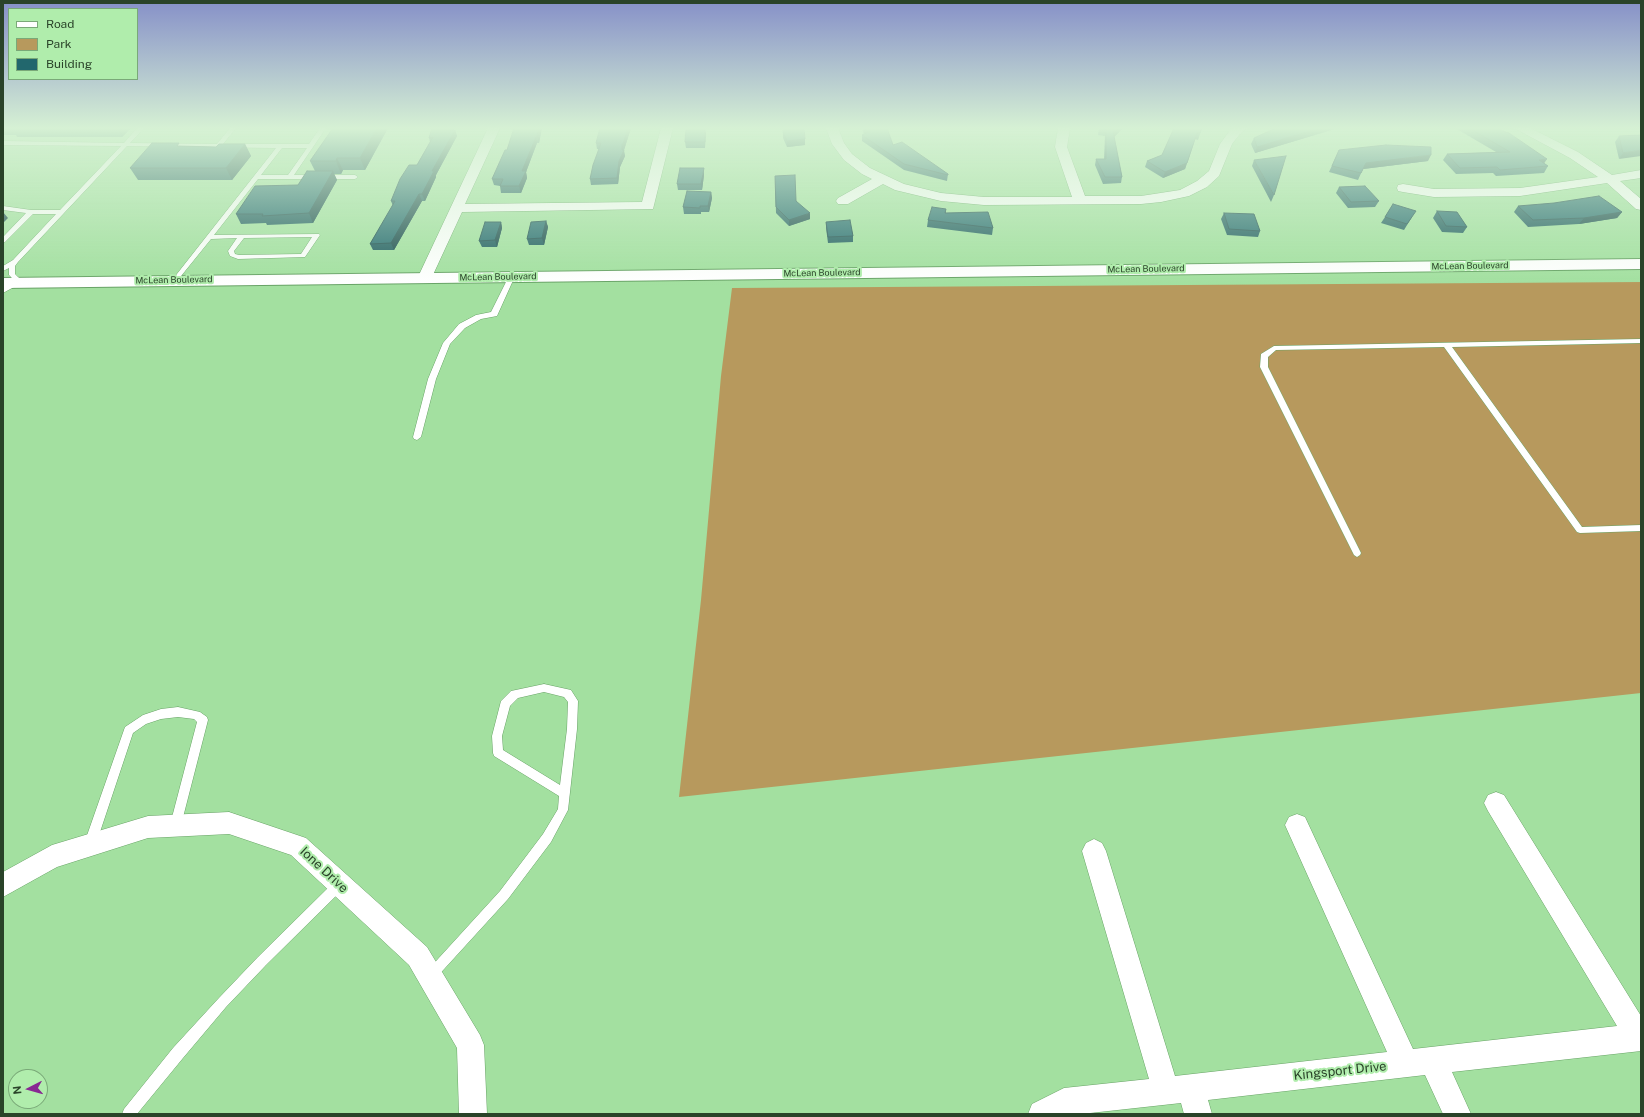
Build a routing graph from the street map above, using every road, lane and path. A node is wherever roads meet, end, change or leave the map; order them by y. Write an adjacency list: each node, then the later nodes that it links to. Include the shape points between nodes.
1 (92, 180): 18 (lane)
2 (253, 180): 20 (lane)
3 (470, 180): 16 (street)
4 (654, 180): 16 (street, via 648,206)
5 (880, 180): 13 (street)
6 (885, 180): 12 (street, via 919,192 966,200)
7 (1073, 180): 12 (street)
8 (1207, 180): 12 (street, via 1184,193 1161,198)
9 (1602, 180): 11 (street, via 1520,192 1434,192)
10 (1611, 180): 14 (street)
11 (1404, 188)
12 (1080, 200)
13 (843, 202)
14 (1641, 206)
15 (3, 208): 17 (lane)
16 (457, 208): 26 (street)
17 (31, 212): 18 (lane); 21 (lane)
18 (62, 212): 22 (lane)
19 (242, 236): 19 (lane, via 264,236 317,235 303,256 232,255 231,251); 20 (lane)
20 (209, 237): 27 (lane)
21 (3, 241)
22 (15, 261): 24 (lane); 29 (lane, via 12,275)
23 (1641, 264): 25 (main road, McLean Boulevard)
24 (3, 269)
25 (512, 276): 26 (main road, McLean Boulevard); 33 (lane, via 494,314 479,317 462,326 447,343 432,378)
26 (425, 278): 27 (main road, McLean Boulevard)
27 (175, 280): 29 (main road, McLean Boulevard)
28 (3, 282): 29 (main road, McLean Boulevard)
29 (20, 282): 30 (lane)
30 (3, 291)
31 (1641, 341): 32 (lane)
32 (1446, 344): 34 (lane, via 1580,530); 35 (lane, via 1274,348 1264,356 1264,367)
33 (417, 437)
34 (1641, 528)
35 (1357, 553)
36 (564, 793): 36 (lane, via 573,701 567,693 544,688 515,694 505,704 497,736 498,753); 44 (lane, via 562,810 533,858 504,895)
37 (1496, 803): 45 (street)
38 (1297, 825): 47 (street)
39 (176, 826): 40 (street, Ione Drive, via 148,827); 40 (lane, via 203,720 196,715 178,712 143,720 129,730); 42 (street, Ione Drive, via 229,823 298,846)
40 (90, 845): 43 (street, Ione Drive, via 52,857)
41 (1094, 851): 48 (street)
42 (340, 884): 44 (street, Ione Drive, via 418,956); 49 (lane, via 222,1003)
43 (3, 885)
44 (430, 976): 50 (street, Ione Drive, via 470,1045)
45 (1640, 1037): 46 (street, Kingsport Drive)
46 (1433, 1061): 47 (street, Kingsport Drive); 53 (street)
47 (1406, 1064): 48 (street, Kingsport Drive)
48 (1178, 1089): 51 (street, Kingsport Drive, via 1064,1102); 52 (street)
49 (129, 1114)
50 (473, 1114)
51 (1042, 1114)
52 (1198, 1114)
53 (1457, 1114)

